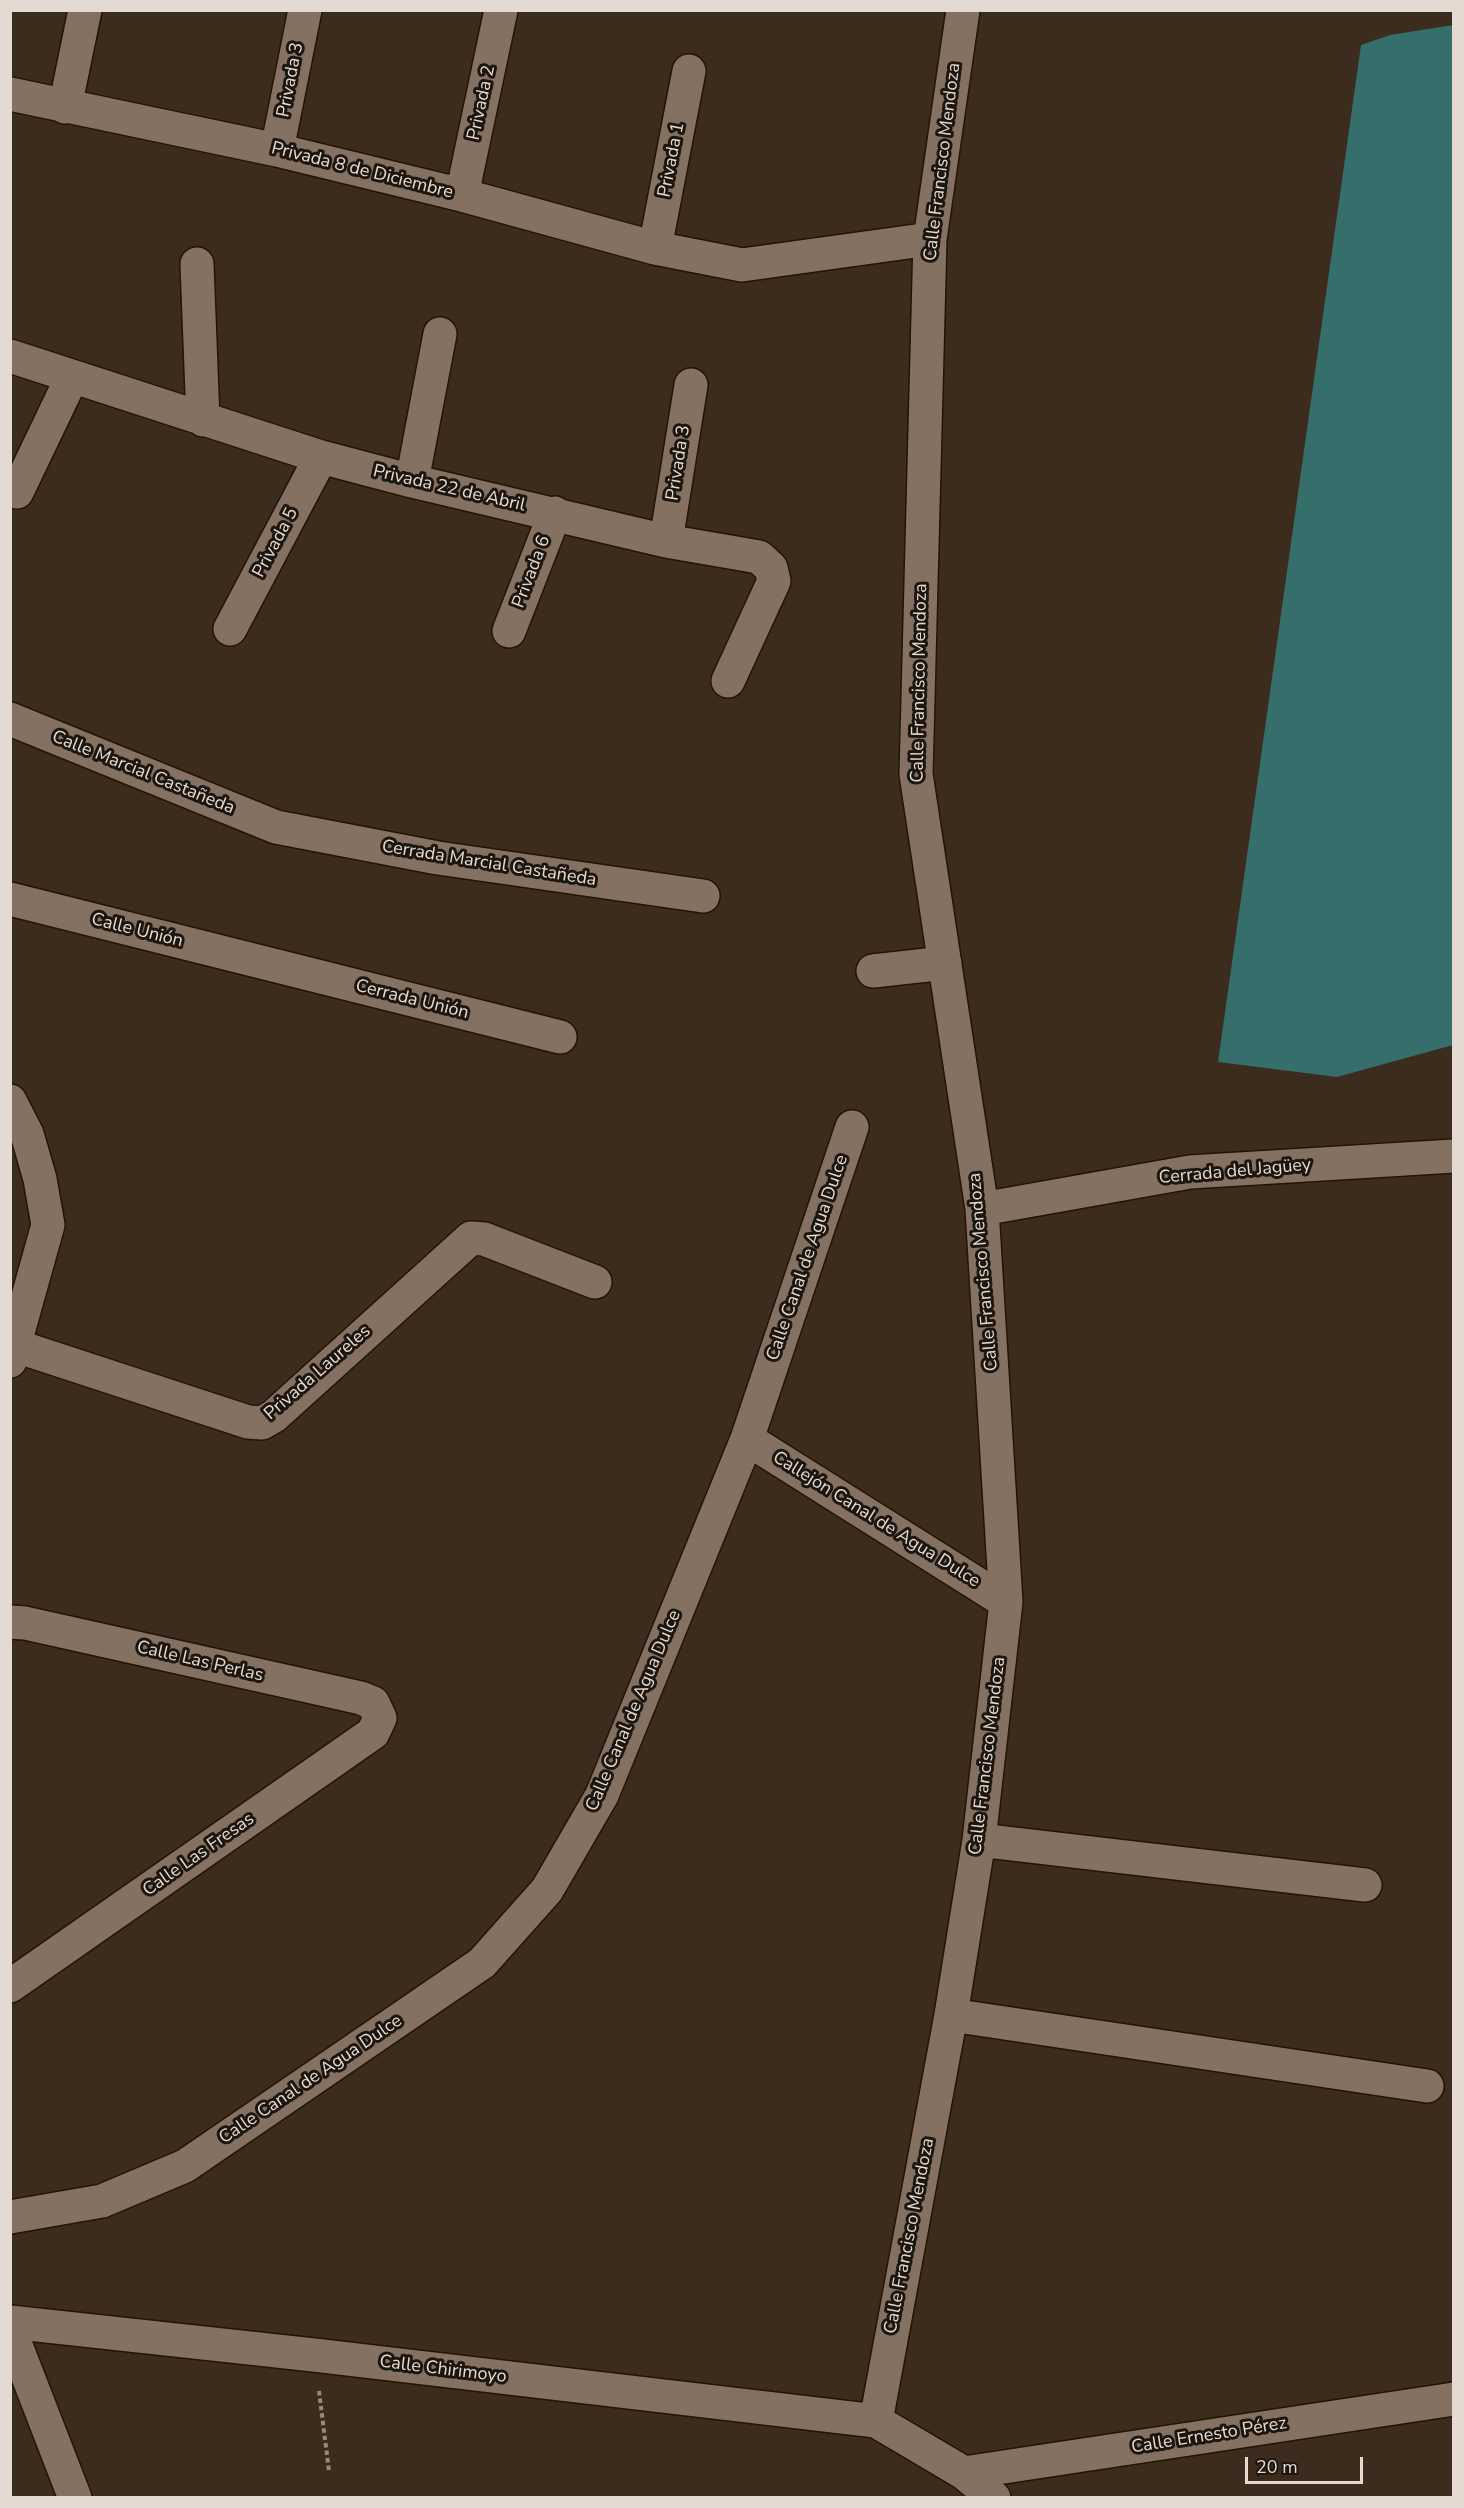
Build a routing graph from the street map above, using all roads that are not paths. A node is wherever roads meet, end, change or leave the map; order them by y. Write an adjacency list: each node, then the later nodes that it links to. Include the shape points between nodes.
1 (85, 10): 7 (street)
2 (304, 10): 8 (street, Privada 3)
3 (501, 10): 9 (street, Privada 2)
4 (963, 10): 10 (street, Calle Francisco Mendoza)
5 (689, 71): 11 (street, Privada 1)
6 (10, 94): 7 (street, Privada 8 de Diciembre)
7 (65, 107): 8 (street, Privada 8 de Diciembre)
8 (278, 150): 9 (street, Privada 8 de Diciembre)
9 (462, 195): 11 (street, Privada 8 de Diciembre)
10 (930, 238): 11 (street, Privada 8 de Diciembre, via 742,265); 31 (street, Calle Francisco Mendoza, via 916,774)
11 (655, 248)
12 (197, 264): 17 (street)
13 (440, 334): 19 (street)
14 (10, 356): 15 (street, Privada 22 de Abril)
15 (72, 377): 17 (street, Privada 22 de Abril); 20 (street)
16 (691, 385): 22 (street, Privada 3)
17 (203, 420): 18 (street, Privada 22 de Abril)
18 (321, 458): 19 (street, Privada 22 de Abril); 23 (street, Privada 5)
19 (412, 482): 21 (street, Privada 22 de Abril)
20 (17, 492)
21 (555, 513): 22 (street, Privada 22 de Abril); 24 (street, Privada 6)
22 (666, 541): 25 (street, Privada 22 de Abril, via 759,556 771,568 774,581)
23 (230, 629)
24 (509, 631)
25 (728, 681)
26 (10, 720): 27 (street, Calle Marcial Castañeda)
27 (276, 827): 28 (street, Cerrada Marcial Castañeda, via 438,858)
28 (703, 896)
29 (10, 899): 30 (street, Calle Unión)
30 (264, 963): 33 (street, Cerrada Unión)
31 (945, 963): 32 (street); 37 (street, Calle Francisco Mendoza)
32 (873, 971)
33 (560, 1037)
34 (10, 1101): 39 (street, via 27,1134 48,1224)
35 (852, 1128): 40 (street, Calle Canal de Agua Dulce)
36 (1454, 1156): 37 (street, Cerrada del Jagüey, via 1190,1172)
37 (982, 1209): 41 (street, Calle Francisco Mendoza)
38 (595, 1282): 39 (street, Privada Laureles, via 484,1239 471,1238 262,1423)
39 (12, 1353)
40 (747, 1439): 41 (street, Callejón Canal de Agua Dulce); 49 (street, Calle Canal de Agua Dulce, via 602,1795 547,1890 482,1963 184,2166 102,2201)
41 (1005, 1602): 44 (street, Calle Francisco Mendoza)
42 (10, 1622): 43 (street, Calle Las Perlas, via 361,1698 373,1703)
43 (380, 1718): 46 (street, Calle Las Fresas, via 373,1733)
44 (979, 1840): 45 (street); 47 (street, Calle Francisco Mendoza)
45 (1365, 1886)
46 (10, 1986)
47 (951, 2015): 48 (street); 53 (street, Calle Francisco Mendoza)
48 (1427, 2086)
49 (10, 2217)
50 (10, 2322): 53 (street, Calle Chirimoyo)
51 (10, 2330): 55 (street)
52 (1454, 2399): 54 (street, Calle Ernesto Pérez)
53 (876, 2421): 54 (street)
54 (964, 2473): 56 (street)
55 (75, 2498)
56 (994, 2498)

